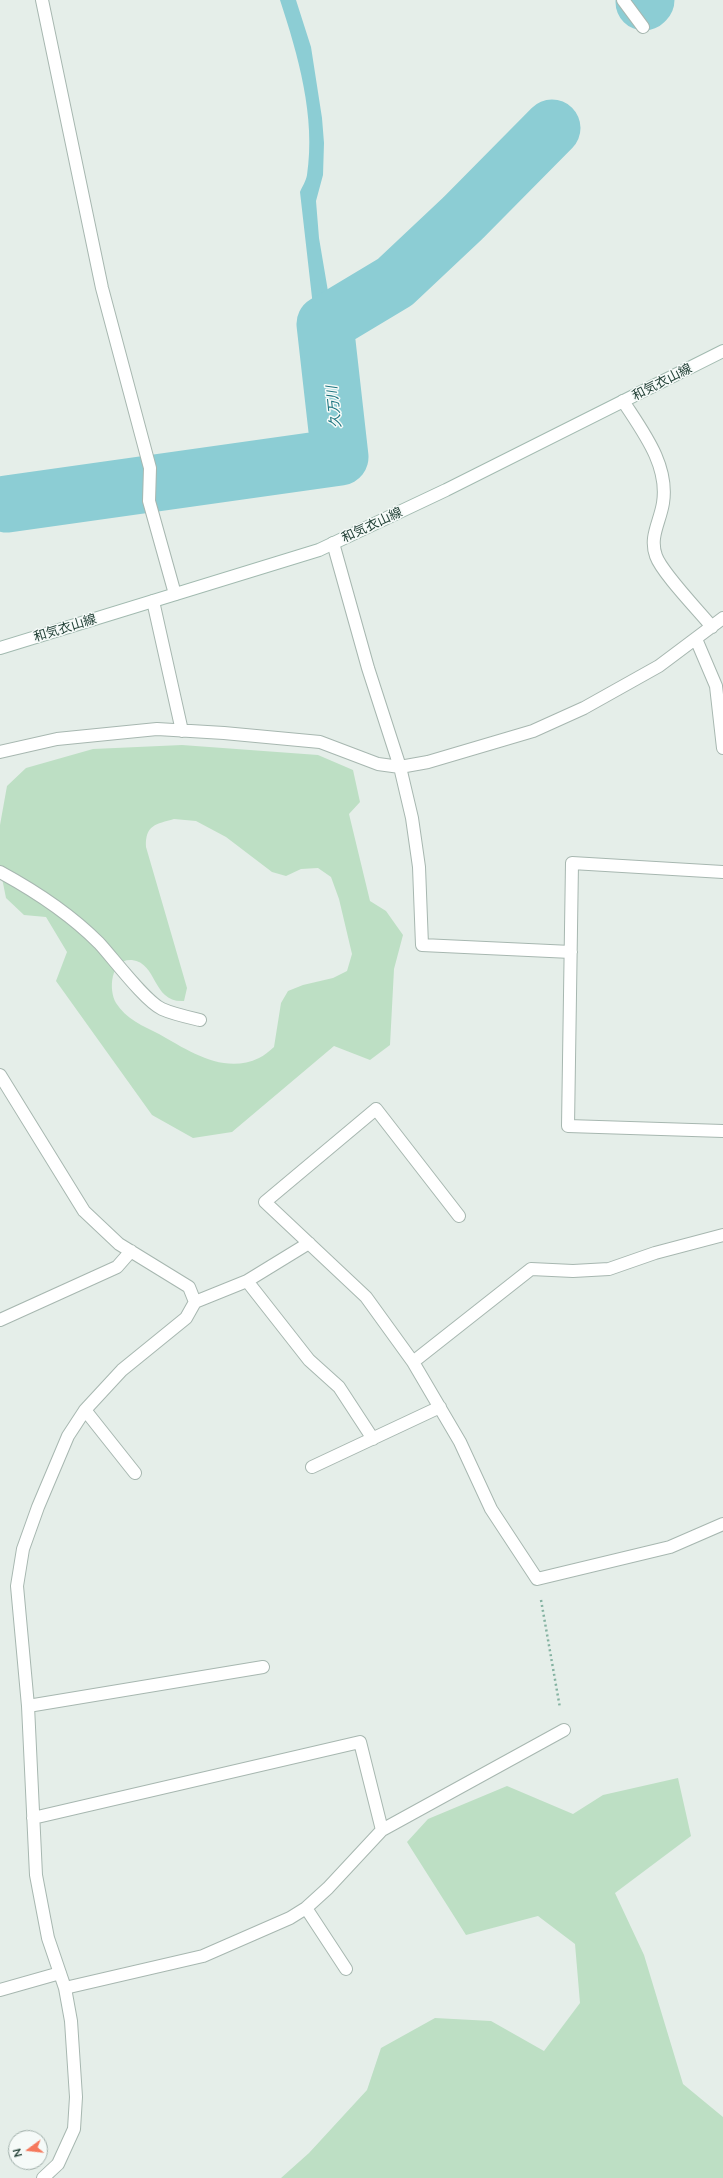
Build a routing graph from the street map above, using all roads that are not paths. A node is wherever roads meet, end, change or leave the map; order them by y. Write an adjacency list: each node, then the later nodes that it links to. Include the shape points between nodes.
1 (42, 0): 7 (street, via 102,288 150,468 149,501)
2 (623, 0): 3 (street)
3 (643, 27)
4 (723, 351): 5 (street, 和気衣山線)
5 (623, 402): 6 (street, 和気衣山線); 10 (street, via 651,444 662,472 663,502 652,540 658,563)
6 (333, 544): 7 (street, 和気衣山線); 16 (street, via 368,668)
7 (175, 594): 8 (street, 和気衣山線)
8 (153, 601): 12 (street, 和気衣山線); 13 (street)
9 (723, 618): 10 (street)
10 (712, 627): 11 (street)
11 (696, 639): 14 (street, via 716,686); 16 (street, via 659,666 584,708 533,731 428,762)
12 (0, 648)
13 (182, 731): 15 (street, via 157,729 57,739); 16 (street, via 320,742 378,764)
14 (723, 748)
15 (0, 752)
16 (400, 767): 19 (street, via 412,818 419,867 422,945)
17 (0, 872): 20 (street, via 25,886 77,924 161,1009)
18 (723, 872): 19 (street, via 572,864)
19 (571, 952): 22 (street, via 568,1126)
20 (200, 1020)
21 (0, 1075): 26 (street, via 84,1211 119,1244)
22 (723, 1131)
23 (459, 1216): 25 (street, via 376,1109 265,1202)
24 (723, 1235): 30 (street, via 655,1253 609,1269 531,1269)
25 (309, 1243): 27 (street); 30 (street, via 366,1297)
26 (131, 1251): 28 (street, via 189,1286); 29 (street, via 117,1267)
27 (247, 1281): 28 (street); 33 (street, via 309,1360 339,1387)
28 (195, 1302): 32 (street, via 186,1318 122,1370)
29 (0, 1320)
30 (413, 1362): 31 (street)
31 (440, 1408): 33 (street); 36 (street, via 460,1442 492,1509 537,1580 670,1548)
32 (85, 1410): 35 (street); 38 (street, via 68,1436 23,1549 17,1586)
33 (373, 1438): 34 (street)
34 (312, 1467)
35 (135, 1473)
36 (723, 1524)
37 (263, 1667): 38 (street)
38 (28, 1706): 40 (street)
39 (564, 1730): 41 (street)
40 (33, 1818): 41 (street, via 360,1742); 44 (street, via 36,1875 48,1938)
41 (382, 1830): 42 (street)
42 (306, 1908): 43 (street); 45 (street, via 290,1918 203,1956)
43 (346, 1969)
44 (60, 1974): 45 (street); 46 (street)
45 (65, 1988): 47 (street, via 71,2020 76,2096 74,2129 58,2164)
46 (0, 1990)
47 (43, 2178)

